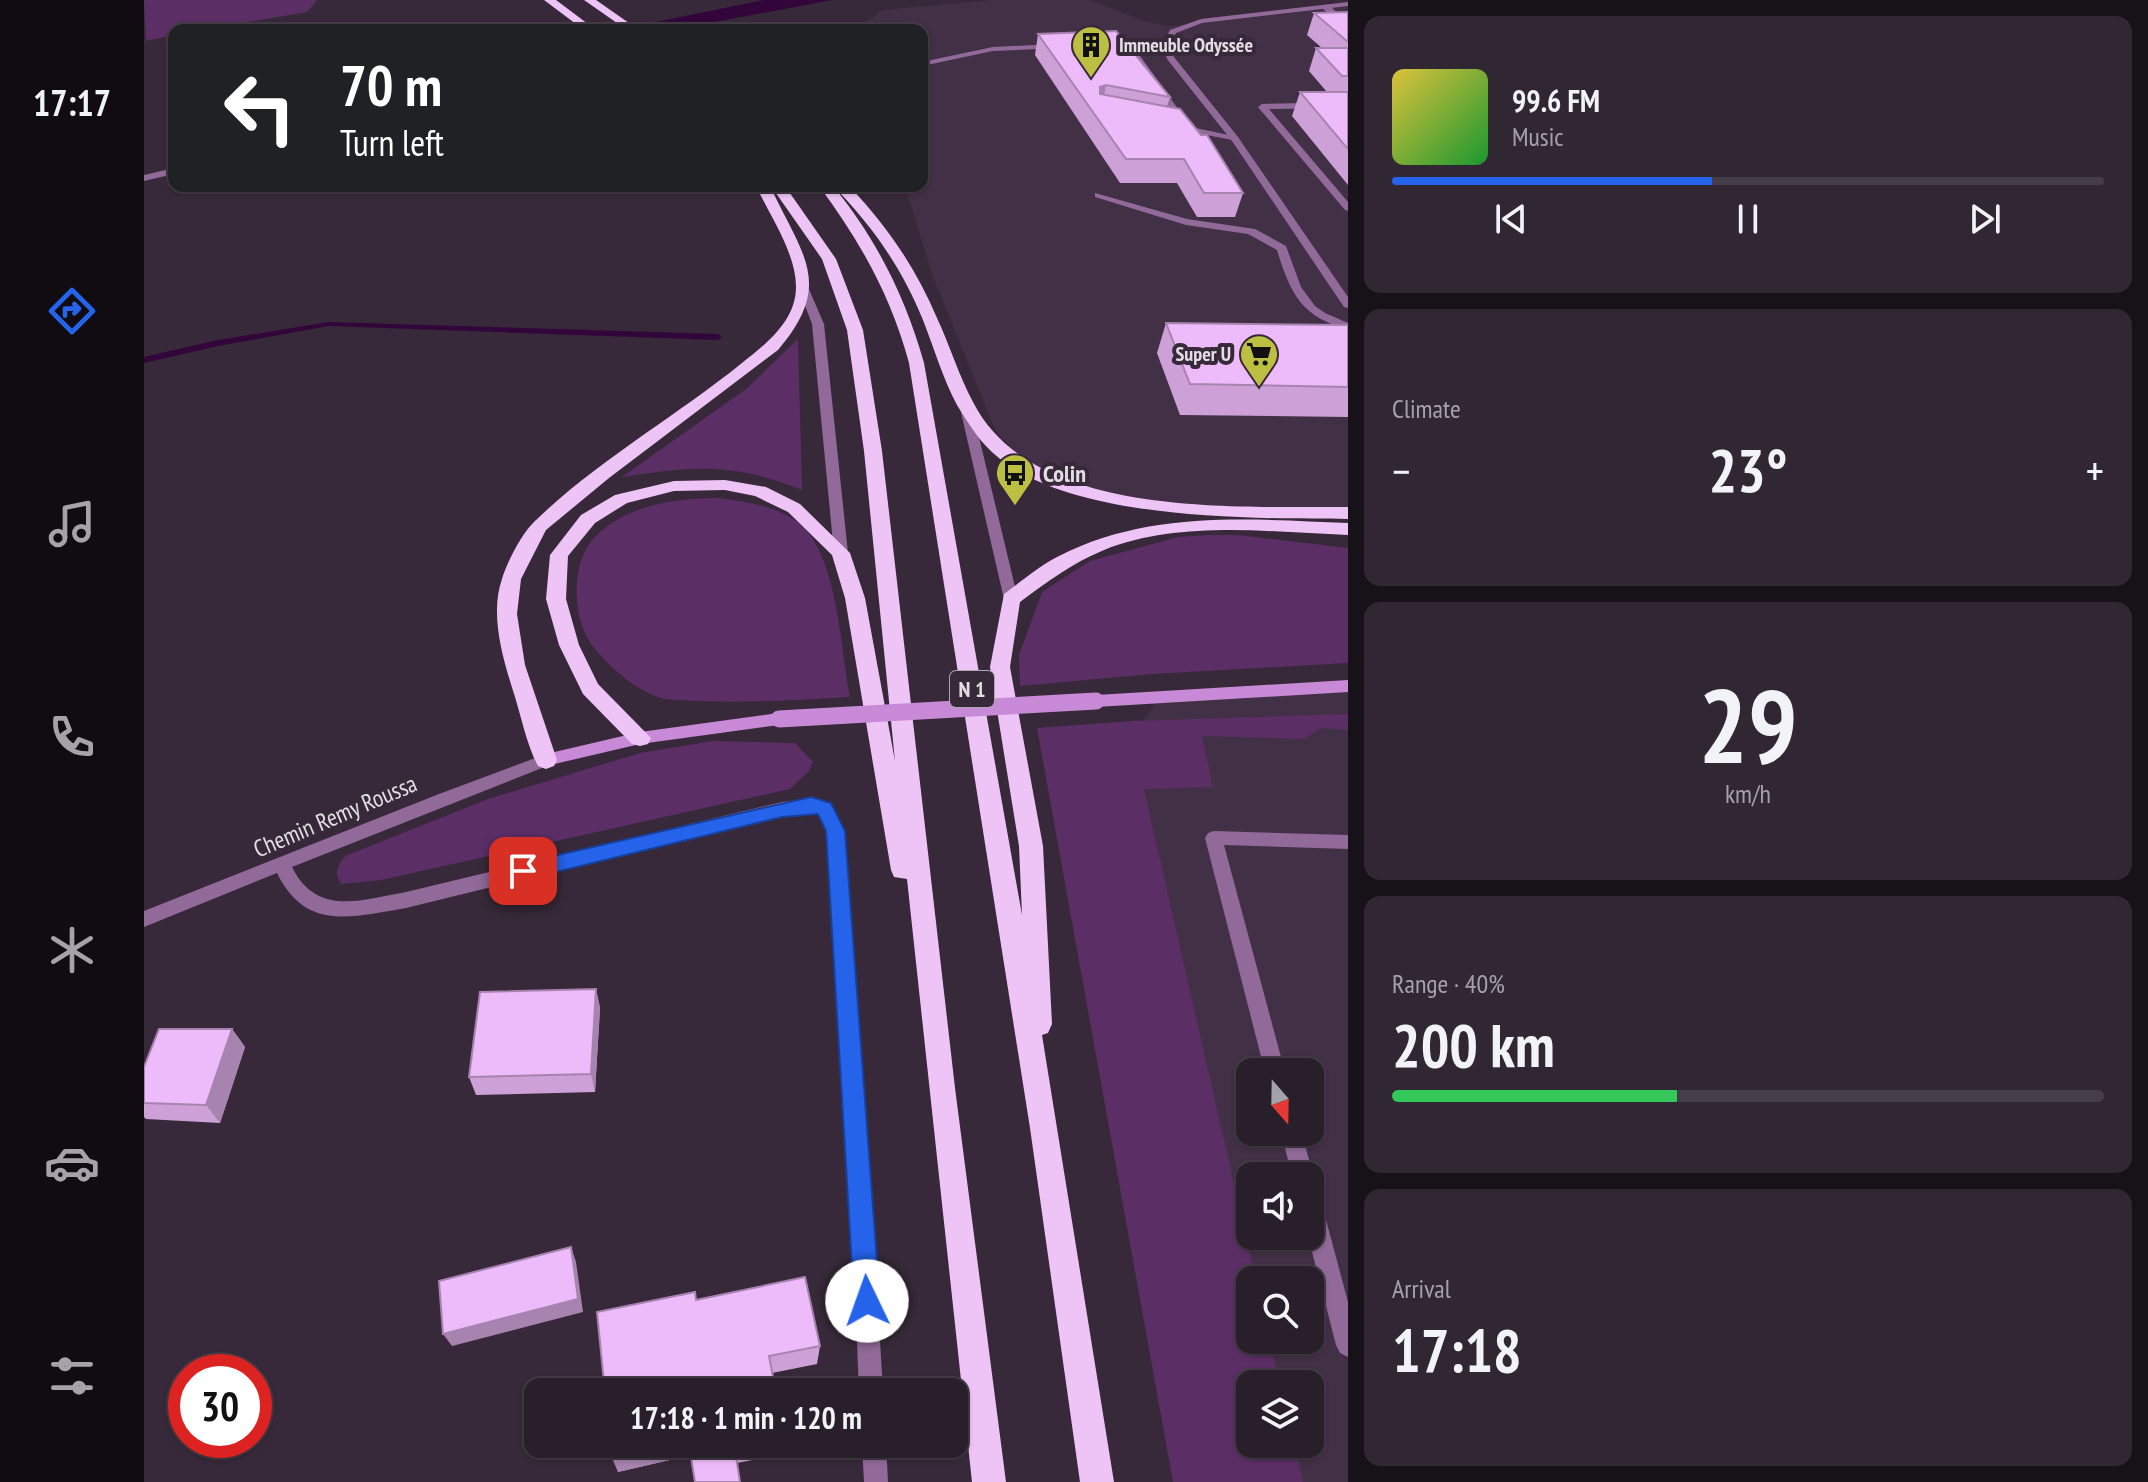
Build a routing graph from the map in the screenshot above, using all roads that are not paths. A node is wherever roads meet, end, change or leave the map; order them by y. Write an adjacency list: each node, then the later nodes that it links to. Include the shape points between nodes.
1 (549, 0): 5 (highway)
2 (589, 0): 6 (highway)
3 (1348, 4): 4 (street)
4 (1326, 7): 7 (street); 10 (street, via 1201,21 1173,32)
5 (582, 24)
6 (625, 24)
7 (1348, 27)
8 (1099, 43): 9 (street)
9 (1127, 43): 10 (street); 15 (street)
10 (1167, 44): 16 (street, via 1170,57)
11 (1068, 45): 12 (street, via 993,49)
12 (928, 63)
13 (1348, 105): 24 (street, via 1262,107)
14 (1161, 124): 15 (street)
15 (1190, 130): 16 (street)
16 (1235, 139): 26 (street)
17 (168, 172): 18 (street)
18 (144, 178)
19 (766, 192): 25 (highway, via 799,263)
20 (783, 192): 40 (highway, via 829,259 855,330 873,451)
21 (831, 192): 41 (highway, N 1, via 875,255 913,350)
22 (847, 192): 28 (highway, via 900,255 930,314)
23 (1098, 195): 27 (street, via 1186,222 1251,231 1282,248 1298,295 1310,310)
24 (1348, 208)
25 (803, 287): 31 (street, via 818,324); 35 (highway, via 790,326 772,347 539,527 511,579 507,614 515,665)
26 (1348, 305)
27 (1348, 326)
28 (966, 408): 29 (highway, via 993,445 1025,468 1102,497 1151,506); 32 (street)
29 (1348, 513)
30 (1348, 529): 32 (highway, via 1156,530 1066,559)
31 (841, 553): 34 (highway, via 794,508 760,491 725,485 674,486 621,499 588,519 559,555 556,599 569,645 590,689); 40 (highway, via 855,598)
32 (1011, 599): 41 (highway, via 1000,667 1031,846)
33 (1348, 686): 34 (main road, bridge, via 779,719)
34 (640, 738): 35 (main road)
35 (546, 760): 37 (street, Chemin Remy Roussa, via 420,805)
36 (1348, 842): 39 (street, via 1214,838)
37 (282, 865): 38 (street, Chemin Remy Roussa); 44 (street, via 297,891 316,907 350,909 782,809 825,808 835,831)
38 (144, 919)
39 (1271, 1058)
40 (941, 1088): 47 (highway)
41 (1044, 1128): 48 (highway, N 1)
42 (1323, 1250): 43 (street)
43 (1348, 1345)
44 (870, 1378)
45 (875, 1458): 46 (street)
46 (876, 1482)
47 (989, 1482)
48 (1097, 1482)

